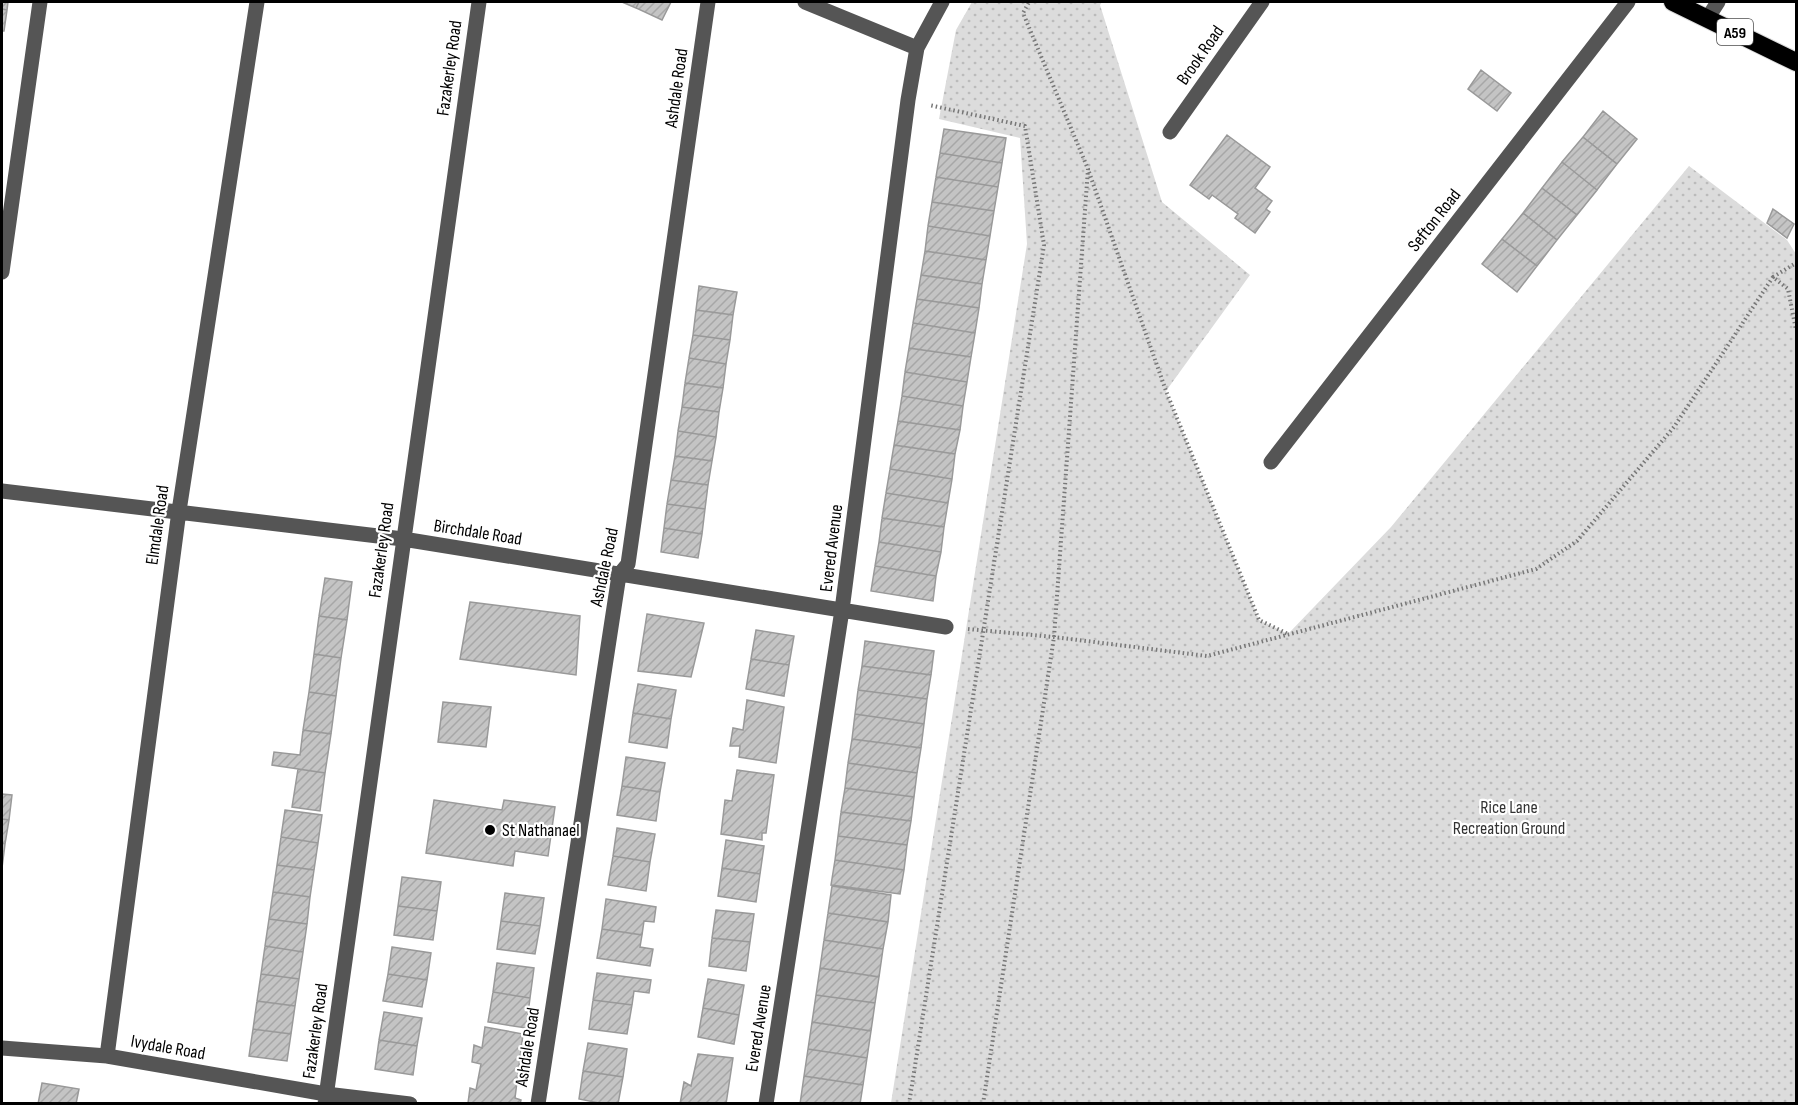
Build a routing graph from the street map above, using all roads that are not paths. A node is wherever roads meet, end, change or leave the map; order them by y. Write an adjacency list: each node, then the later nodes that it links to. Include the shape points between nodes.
1 (40, 2): 15 (street)
2 (256, 2): 18 (street, Elmdale Road)
3 (478, 2): 19 (street, Fazakerley Road)
4 (708, 2): 20 (street, Ashdale Road, via 628,564)
5 (805, 2): 12 (street)
6 (942, 2): 12 (street, Evered Avenue)
7 (1262, 2): 14 (street, Brook Road)
8 (1628, 2): 16 (street, Sefton Road)
9 (1673, 2): 11 (highway, A59)
10 (1718, 2): 11 (street)
11 (1707, 19): 13 (highway, A59)
12 (917, 48): 21 (street, Evered Avenue)
13 (1797, 62)
14 (1170, 132)
15 (2, 272)
16 (1271, 462)
17 (2, 490): 18 (street, Birchdale Road)
18 (179, 511): 19 (street, Birchdale Road); 24 (street, Elmdale Road)
19 (403, 539): 20 (street, Birchdale Road); 25 (street, Fazakerley Road)
20 (619, 575): 21 (street, Birchdale Road); 27 (street, Ashdale Road)
21 (842, 610): 22 (street, Birchdale Road); 28 (street, Evered Avenue)
22 (946, 627)
23 (2, 1049): 24 (street, Ivydale Road)
24 (107, 1056): 25 (street, Ivydale Road)
25 (326, 1099): 26 (street, Ivydale Road)
26 (410, 1104)
27 (538, 1104)
28 (766, 1104)

